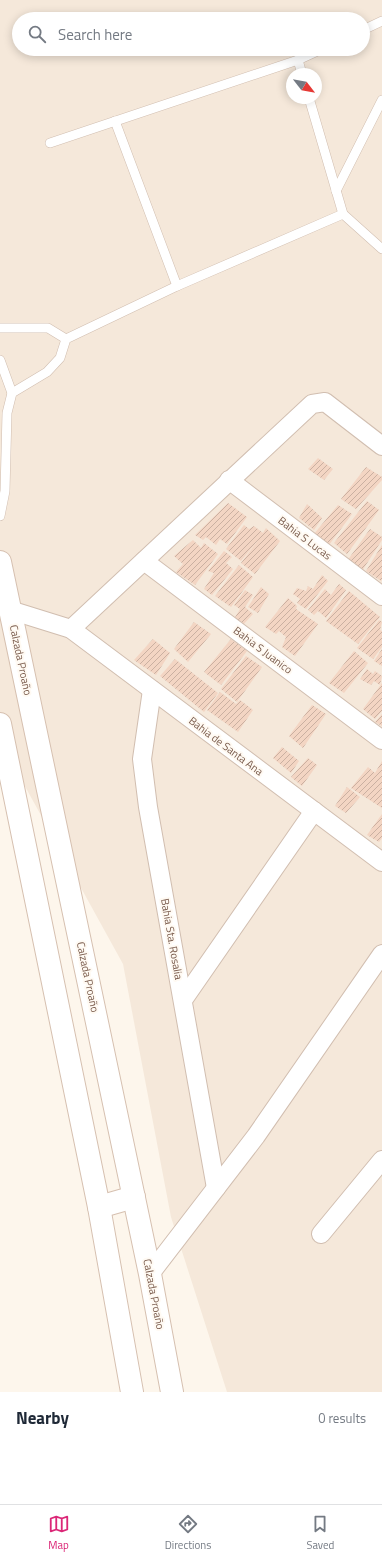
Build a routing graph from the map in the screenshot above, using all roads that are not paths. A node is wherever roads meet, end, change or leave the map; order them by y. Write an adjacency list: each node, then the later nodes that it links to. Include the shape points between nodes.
1 (382, 21): 2 (lane)
2 (370, 27)
3 (307, 56): 4 (lane)
4 (298, 60): 5 (lane); 8 (lane)
5 (300, 68)
6 (382, 100): 10 (lane)
7 (311, 104): 10 (lane)
8 (115, 121): 9 (lane); 13 (lane)
9 (50, 143)
10 (336, 191): 11 (lane)
11 (343, 214): 12 (lane); 13 (lane)
12 (382, 249)
13 (177, 286): 15 (lane)
14 (0, 328): 15 (lane, via 48,328)
15 (66, 339): 17 (lane, via 60,358 47,372)
16 (0, 360): 17 (lane)
17 (12, 392): 20 (lane, via 7,412 4,491)
18 (382, 446): 19 (street, via 325,402 312,404)
19 (229, 480): 21 (street); 23 (street, Bahia S Lucas)
20 (0, 516)
21 (144, 561): 25 (street); 28 (street, Bahia S Juanico)
22 (0, 562): 24 (main road, Calzada Proaño)
23 (382, 596)
24 (10, 610): 25 (street, Bahia de Santa Ana); 35 (main road, Calzada Proaño)
25 (71, 629): 26 (street, Bahia de Santa Ana)
26 (152, 690): 29 (street, Bahia de Santa Ana); 32 (street, Bahia Sta. Rosalia, via 142,759 148,807)
27 (0, 724): 36 (main road)
28 (382, 740)
29 (314, 812): 30 (street, Bahia de Santa Ana); 32 (street)
30 (382, 862)
31 (382, 954): 34 (street, via 256,1136)
32 (183, 1000): 34 (street, Bahia Sta. Rosalia)
33 (382, 1160): 37 (street)
34 (216, 1188): 38 (street)
35 (134, 1197): 36 (main road); 38 (main road, Calzada Proaño)
36 (99, 1207): 39 (main road)
37 (321, 1234)
38 (150, 1274): 40 (main road, Calzada Proaño)
39 (132, 1392)
40 (172, 1392)

